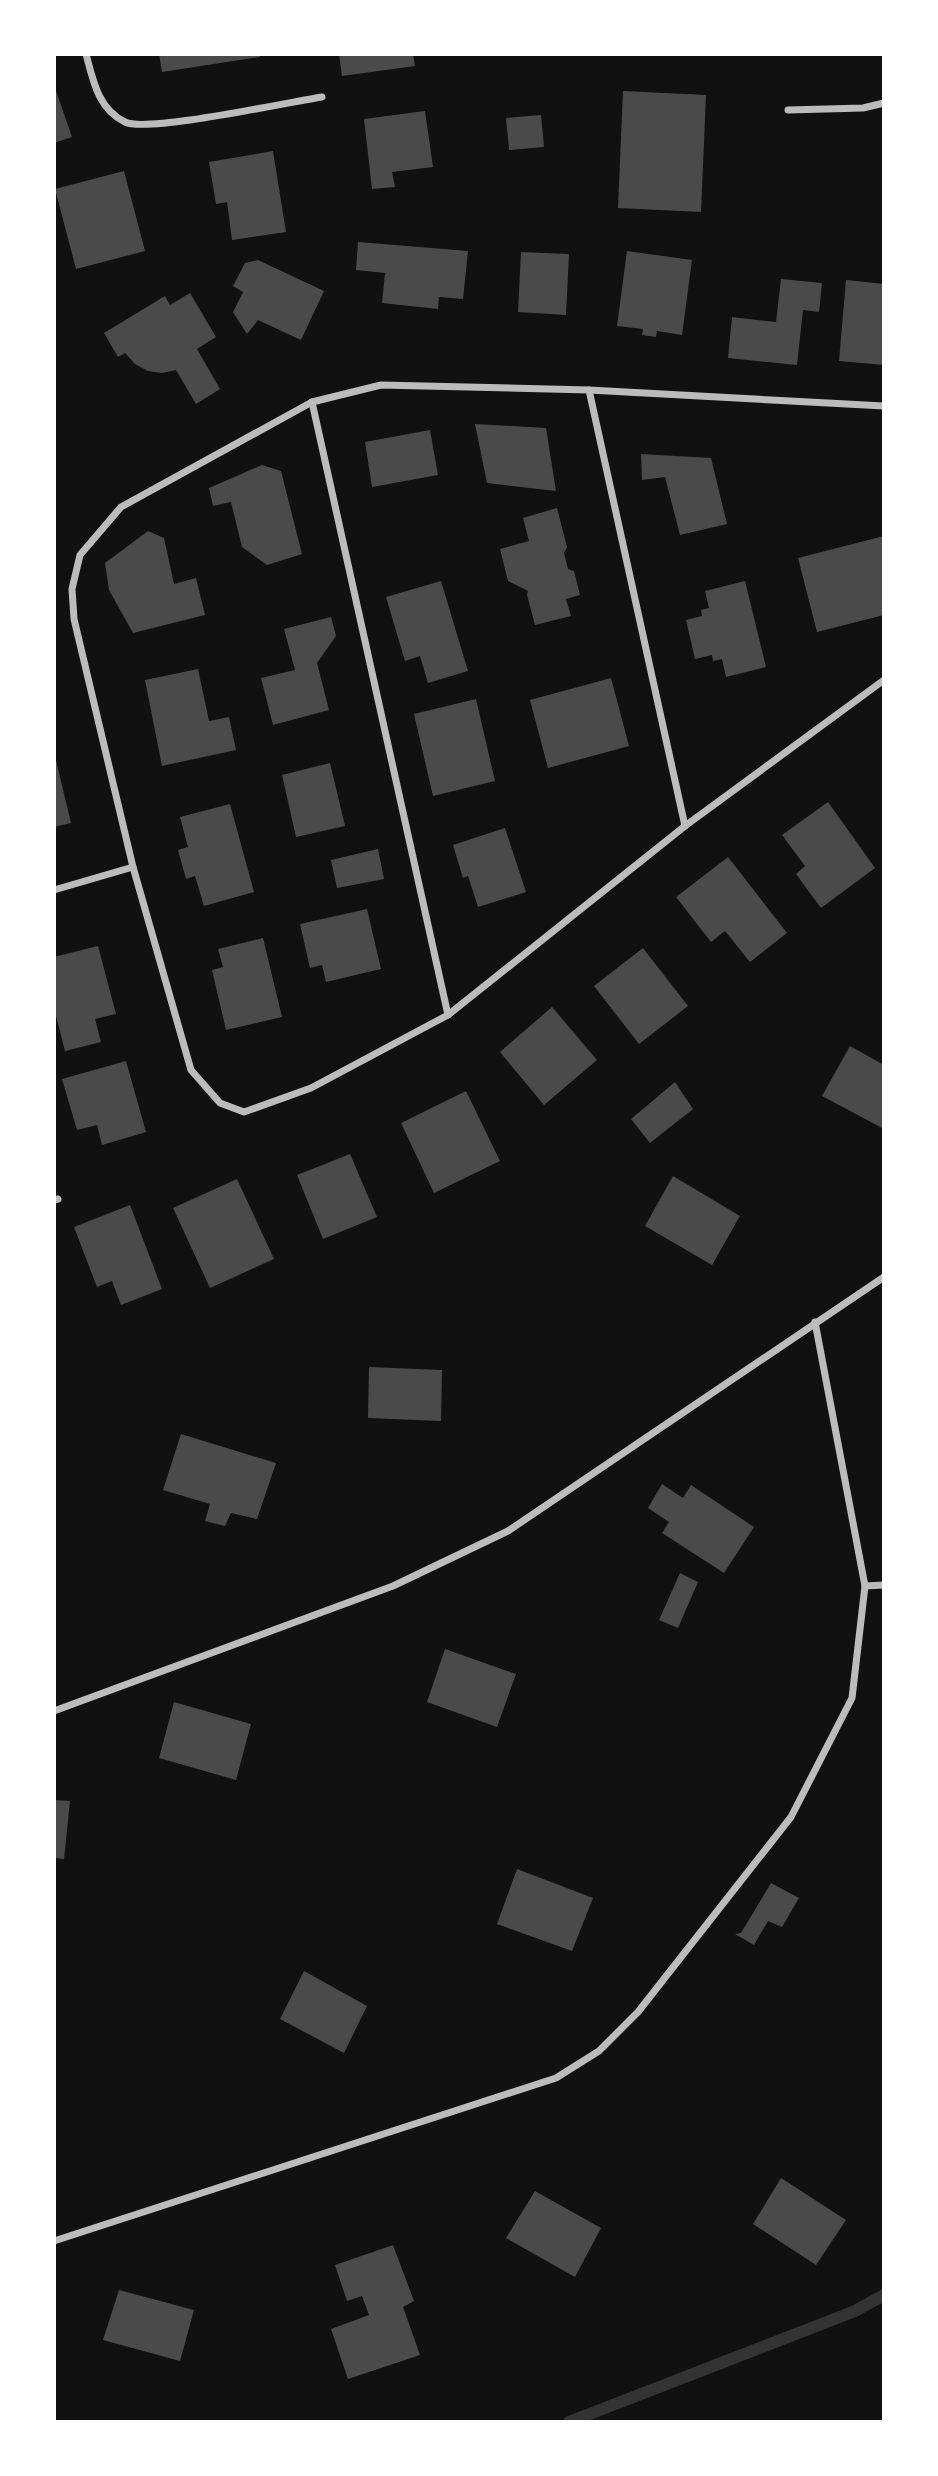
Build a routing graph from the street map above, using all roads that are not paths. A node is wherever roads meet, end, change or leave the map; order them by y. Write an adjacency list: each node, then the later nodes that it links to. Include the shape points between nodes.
1 (86, 54): 2 (street, via 96,90 109,111 127,123 161,124)
2 (322, 97)
3 (884, 103): 4 (street)
4 (788, 110)
5 (589, 390): 6 (street, via 381,385); 7 (street); 9 (street)
6 (312, 402): 10 (street, via 121,508 80,555 72,589 74,619); 12 (street)
7 (884, 406)
8 (884, 680): 9 (street)
9 (685, 826): 12 (street)
10 (133, 867): 11 (street); 12 (street, via 191,1070 220,1103 244,1112 311,1088)
11 (54, 890)
12 (448, 1014)
13 (884, 1277): 14 (street)
14 (815, 1322): 16 (street); 17 (street, via 508,1531 393,1586)
15 (884, 1585): 16 (street)
16 (865, 1586): 18 (street, via 852,1698 792,1817 638,2011 599,2051 556,2078)
17 (54, 1711)
18 (54, 2241)

